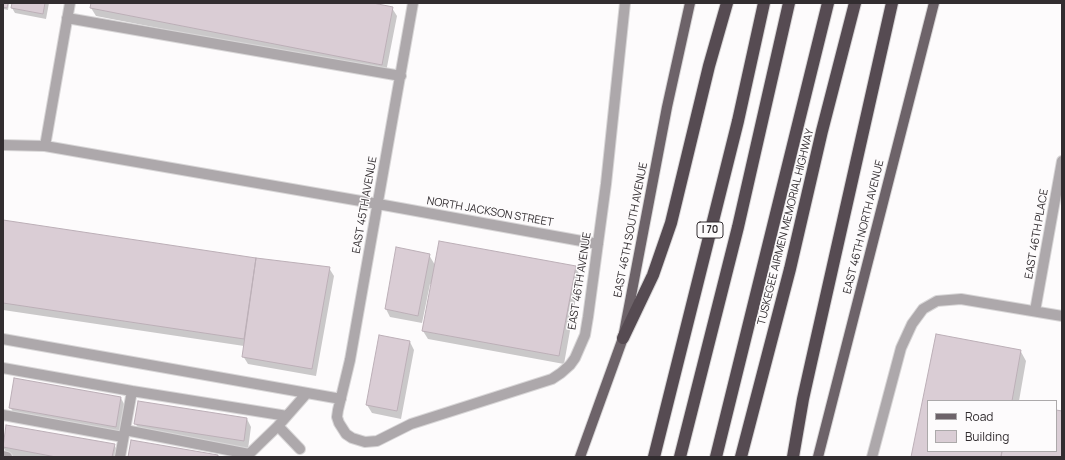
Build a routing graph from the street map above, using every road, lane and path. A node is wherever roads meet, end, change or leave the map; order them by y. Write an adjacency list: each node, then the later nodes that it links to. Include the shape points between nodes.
1 (70, 3): 12 (street)
2 (413, 3): 13 (street, EAST 45TH AVENUE)
3 (625, 3): 18 (street, EAST 46TH AVENUE)
4 (690, 3): 21 (main road, EAST 46TH SOUTH AVENUE, via 667,106)
5 (727, 3): 21 (highway, via 671,223 653,275)
6 (764, 3): 38 (highway, I 70, via 738,121)
7 (789, 3): 39 (highway, via 740,220)
8 (828, 3): 40 (highway)
9 (855, 3): 41 (highway, TUSKEGEE AIRMEN MEMORIAL HIGHWAY)
10 (892, 3): 42 (highway, via 810,362)
11 (934, 3): 43 (main road, EAST 46TH NORTH AVENUE)
12 (67, 18): 13 (street); 15 (street)
13 (401, 76): 17 (street, EAST 45TH AVENUE)
14 (3, 145): 15 (street, NORTH JACKSON STREET)
15 (45, 146): 17 (street, NORTH JACKSON STREET)
16 (1062, 161): 19 (street, EAST 46TH PLACE)
17 (378, 204): 18 (street, NORTH JACKSON STREET); 26 (street, EAST 45TH AVENUE)
18 (598, 244): 27 (street, EAST 46TH AVENUE, via 585,335 570,365 562,373 540,384 411,424 371,442 358,441 346,434 339,423)
19 (1035, 312): 20 (street); 44 (street, via 961,299 936,301 923,309 900,348)
20 (1062, 316)
21 (623, 338): 37 (main road, EAST 46TH SOUTH AVENUE)
22 (3, 339): 25 (street)
23 (3, 369): 24 (street)
24 (132, 391): 29 (street); 31 (street)
25 (307, 393): 26 (street); 29 (street)
26 (341, 399): 27 (street, EAST 45TH AVENUE)
27 (338, 410)
28 (3, 416): 31 (street)
29 (287, 416): 30 (street)
30 (278, 426): 32 (street); 33 (street)
31 (124, 434): 33 (street); 36 (street)
32 (300, 449)
33 (248, 455)
34 (3, 456): 35 (street)
35 (7, 457)
36 (120, 457)
37 (580, 457)
38 (654, 457)
39 (680, 457)
40 (716, 457)
41 (741, 457)
42 (793, 457)
43 (818, 457)
44 (872, 457)

